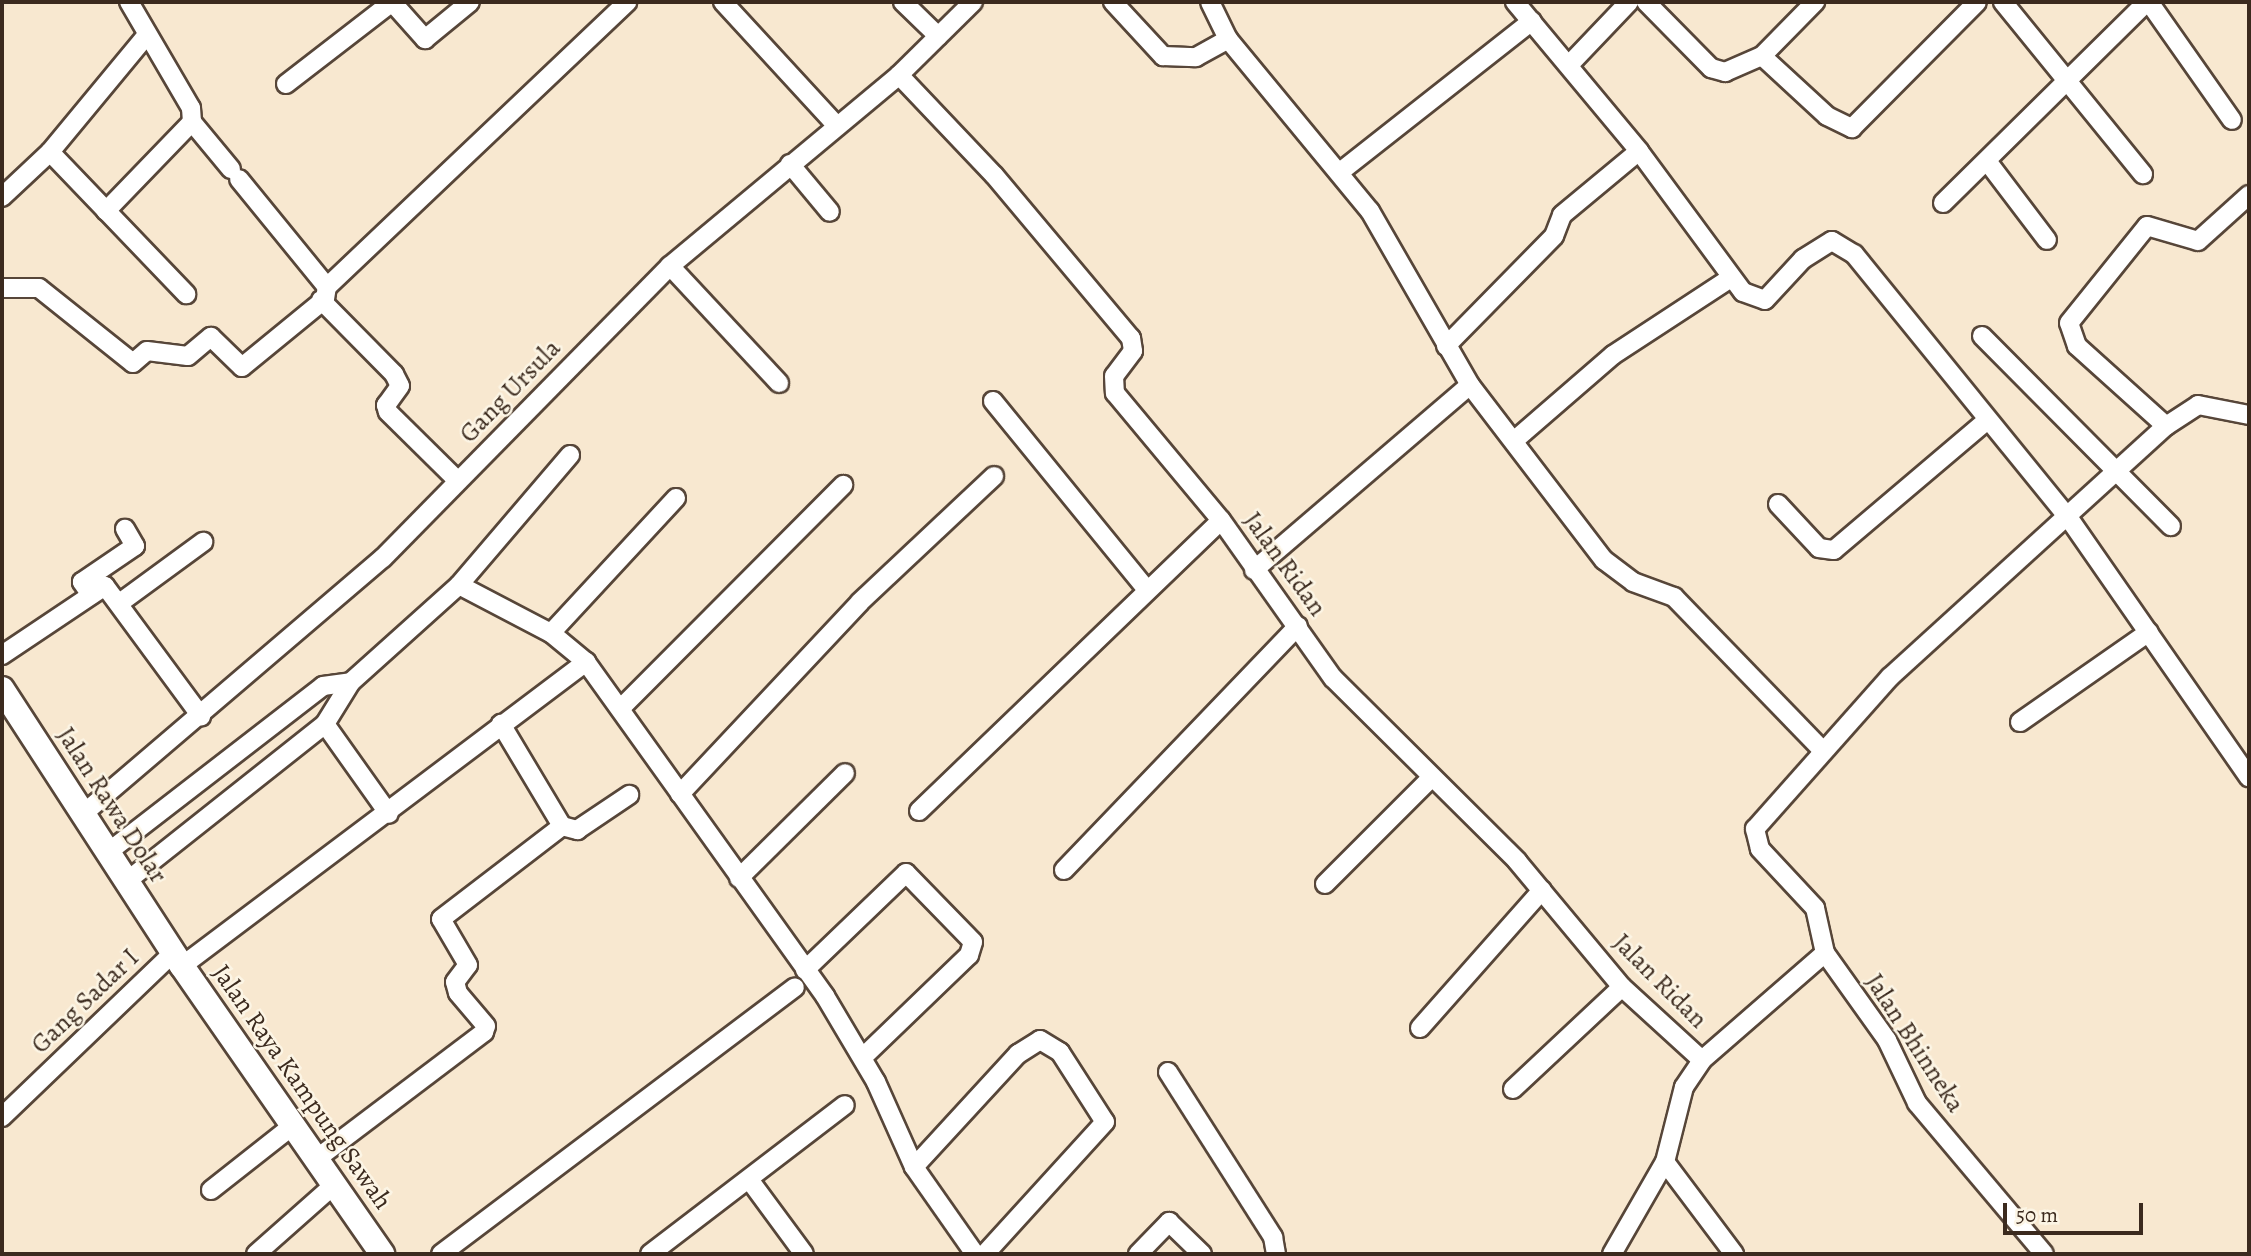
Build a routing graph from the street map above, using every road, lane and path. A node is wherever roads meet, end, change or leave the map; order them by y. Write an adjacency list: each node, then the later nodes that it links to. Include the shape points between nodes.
1 (129, 2): 19 (street)
2 (392, 2): 3 (street, via 425,39); 25 (street)
3 (470, 2)
4 (627, 2): 44 (street)
5 (723, 2): 28 (street)
6 (902, 2): 18 (street)
7 (973, 2): 18 (street, Gang Ursula)
8 (1113, 2): 20 (street, via 1163,56 1196,57)
9 (1210, 2): 20 (street)
10 (1515, 2): 17 (street)
11 (1629, 2): 22 (street)
12 (1646, 2): 21 (street, via 1711,68 1737,70)
13 (1815, 2): 21 (street)
14 (1977, 2): 21 (street, via 1852,128 1827,116)
15 (2003, 2): 24 (street)
16 (2148, 2): 24 (street); 26 (street)
17 (1532, 21): 22 (street); 33 (street)
18 (938, 36): 23 (street, Gang Ursula)
19 (145, 37): 27 (street, via 184,94); 30 (street)
20 (1228, 39): 33 (street)
21 (1762, 56)
22 (1569, 65): 29 (street)
23 (899, 75): 28 (street, Gang Ursula); 63 (street, Jalan Ridan, via 993,175 1131,338 1133,351 1114,376 1115,393)
24 (2066, 80): 31 (street); 34 (street)
25 (286, 84)
26 (2232, 120)
27 (192, 122): 38 (street); 44 (street)
28 (836, 125): 32 (street, Gang Ursula)
29 (1639, 151): 42 (street); 47 (street, via 1562,215 1554,236)
30 (50, 152): 36 (street); 38 (street)
31 (1987, 161): 37 (street); 40 (street)
32 (790, 164): 39 (street); 41 (street, Gang Ursula)
33 (1340, 172): 47 (street, via 1384,233)
34 (2143, 174)
35 (2249, 195): 53 (street, via 2198,241 2147,226 2069,323 2077,346)
36 (2, 197)
37 (1943, 203)
38 (106, 211): 45 (street)
39 (830, 212)
40 (2048, 240)
41 (670, 266): 48 (street); 58 (street, Gang Ursula)
42 (1729, 279): 52 (street, via 1765,300 1816,248 1842,244); 54 (street, via 1613,355)
43 (2, 288): 44 (street, via 39,288 133,363 148,351 188,356 211,337 242,367)
44 (324, 293): 58 (street, via 394,374 400,386 386,405 388,412)
45 (186, 294)
46 (1982, 336): 56 (street)
47 (1446, 346): 49 (street)
48 (779, 383)
49 (1470, 385): 54 (street); 67 (street)
50 (993, 401): 69 (street)
51 (2249, 415): 53 (street, via 2198,405)
52 (1986, 421): 61 (street, via 1834,550 1819,548); 62 (street)
53 (2166, 426): 56 (street)
54 (1516, 439): 84 (street, via 1604,560 1633,582 1674,597)
55 (570, 455): 68 (street)
56 (2117, 475): 62 (street); 64 (street)
57 (994, 476): 88 (street, via 860,602)
58 (458, 481): 80 (street, Gang Ursula, via 383,558)
59 (844, 485): 79 (street)
60 (676, 498): 73 (street)
61 (1779, 504)
62 (2068, 517): 74 (street); 84 (street, via 1890,677)
63 (1221, 520): 67 (street, Jalan Ridan); 69 (street)
64 (2171, 526)
65 (125, 529): 70 (street, via 135,546 82,582)
66 (203, 542): 71 (street)
67 (1254, 570): 72 (street, Jalan Ridan)
68 (459, 585): 73 (street); 77 (street)
69 (1147, 590): 90 (street)
70 (91, 595): 71 (street, via 105,586); 75 (street)
71 (121, 603): 80 (street)
72 (1298, 626): 87 (street, Jalan Ridan, via 1333,677); 95 (street)
73 (551, 632): 76 (street)
74 (2149, 632): 81 (street); 86 (street)
75 (2, 655)
76 (586, 662): 79 (street); 83 (street, Gang Sadar I)
77 (351, 682): 82 (street); 94 (street, via 323,687)
78 (2, 689): 91 (street, Jalan Rawa Dolar)
79 (621, 708): 88 (street)
80 (201, 716): 91 (street, Gang Ursula)
81 (2021, 722)
82 (325, 724): 92 (street); 97 (street)
83 (501, 724): 92 (street, Gang Sadar I); 93 (street)
84 (1823, 751): 100 (street, via 1754,838 1815,908)
85 (845, 773): 96 (street)
86 (2249, 777)
87 (1430, 779): 98 (street); 99 (street, Jalan Ridan)
88 (680, 794): 96 (street)
89 (629, 796): 93 (street, via 578,830)
90 (919, 811)
91 (83, 814): 94 (street, Jalan Rawa Dolar)
92 (389, 814): 101 (street, Gang Sadar I)
93 (562, 825): 113 (street, via 441,919 468,965 455,982 458,993 486,1026 484,1032)
94 (107, 853): 97 (street, Jalan Rawa Dolar)
95 (1064, 870)
96 (739, 878): 102 (street)
97 (127, 881): 101 (street, Jalan Rawa Dolar)
98 (1325, 884)
99 (1542, 890): 104 (street, Jalan Ridan); 105 (street)
100 (1825, 953): 107 (street); 131 (street, Jalan Bhinneka, via 1887,1040 1917,1103)
101 (178, 959): 111 (street, Gang Sadar I); 112 (street, Jalan Raya Kampung Sawah)
102 (806, 970): 106 (street); 106 (street, via 906,873 974,942 969,955)
103 (795, 987): 121 (street)
104 (1622, 987): 107 (street, Jalan Ridan); 109 (street)
105 (1420, 1028)
106 (863, 1057): 115 (street)
107 (1702, 1059): 114 (street, via 1684,1087)
108 (1168, 1072): 128 (street, via 1273,1237)
109 (1513, 1089)
110 (845, 1105): 116 (street)
111 (2, 1117)
112 (291, 1127): 113 (street, Jalan Raya Kampung Sawah); 118 (street)
113 (315, 1160): 117 (street, Jalan Raya Kampung Sawah)
114 (1665, 1162): 129 (street); 130 (street)
115 (914, 1167): 124 (street); 125 (street, via 1018,1054 1040,1040 1060,1052 1105,1122)
116 (751, 1182): 122 (street); 123 (street)
117 (334, 1185): 119 (street); 120 (street, Jalan Raya Kampung Sawah)
118 (211, 1190)
119 (256, 1254)
120 (382, 1254)
121 (441, 1254)
122 (650, 1254)
123 (804, 1254)
124 (975, 1254)
125 (985, 1254)
126 (1138, 1254): 127 (street, via 1172,1222)
127 (1202, 1254)
128 (1276, 1254)
129 (1612, 1254)
130 (1734, 1254)
131 (2044, 1254)

